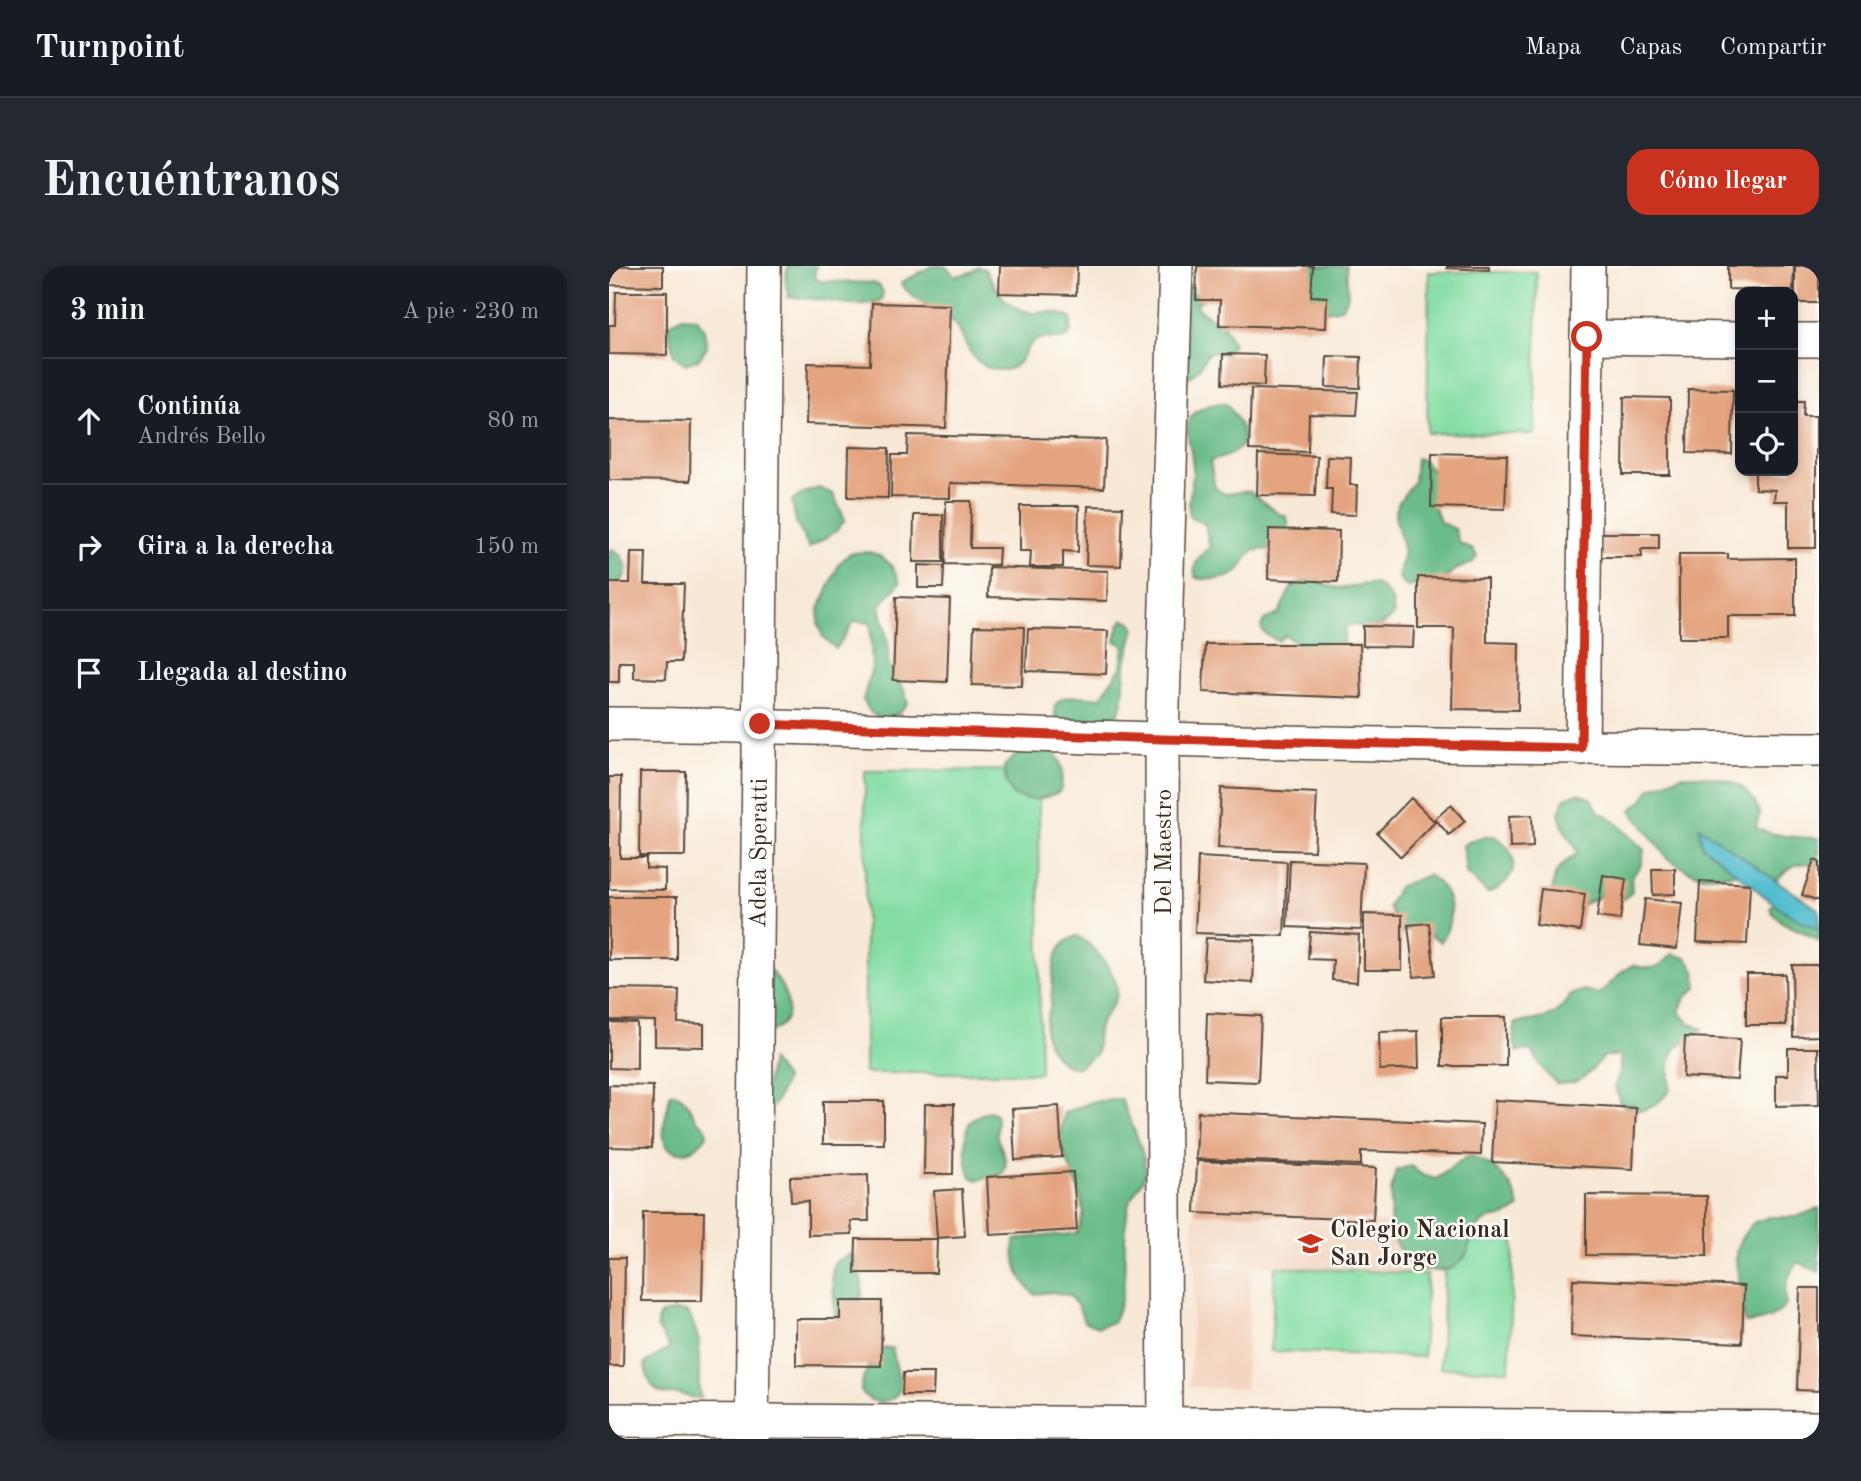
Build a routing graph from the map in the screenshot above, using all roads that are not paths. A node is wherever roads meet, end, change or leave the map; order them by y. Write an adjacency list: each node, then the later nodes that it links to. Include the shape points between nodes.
1 (764, 266): 9 (street, Adela Speratti)
2 (1176, 266): 10 (street, Del Maestro)
3 (1588, 266): 4 (street)
4 (1587, 337): 5 (street); 11 (street)
5 (1735, 339)
6 (1798, 340): 7 (street)
7 (1819, 340)
8 (609, 724): 9 (street)
9 (760, 724): 10 (street); 15 (street, Adela Speratti)
10 (1162, 739): 11 (street); 16 (street, Del Maestro)
11 (1581, 748): 12 (street)
12 (1819, 749)
13 (609, 1420): 15 (street)
14 (1819, 1428): 17 (street)
15 (752, 1430): 16 (street)
16 (1165, 1432): 17 (street)
17 (1568, 1433)

